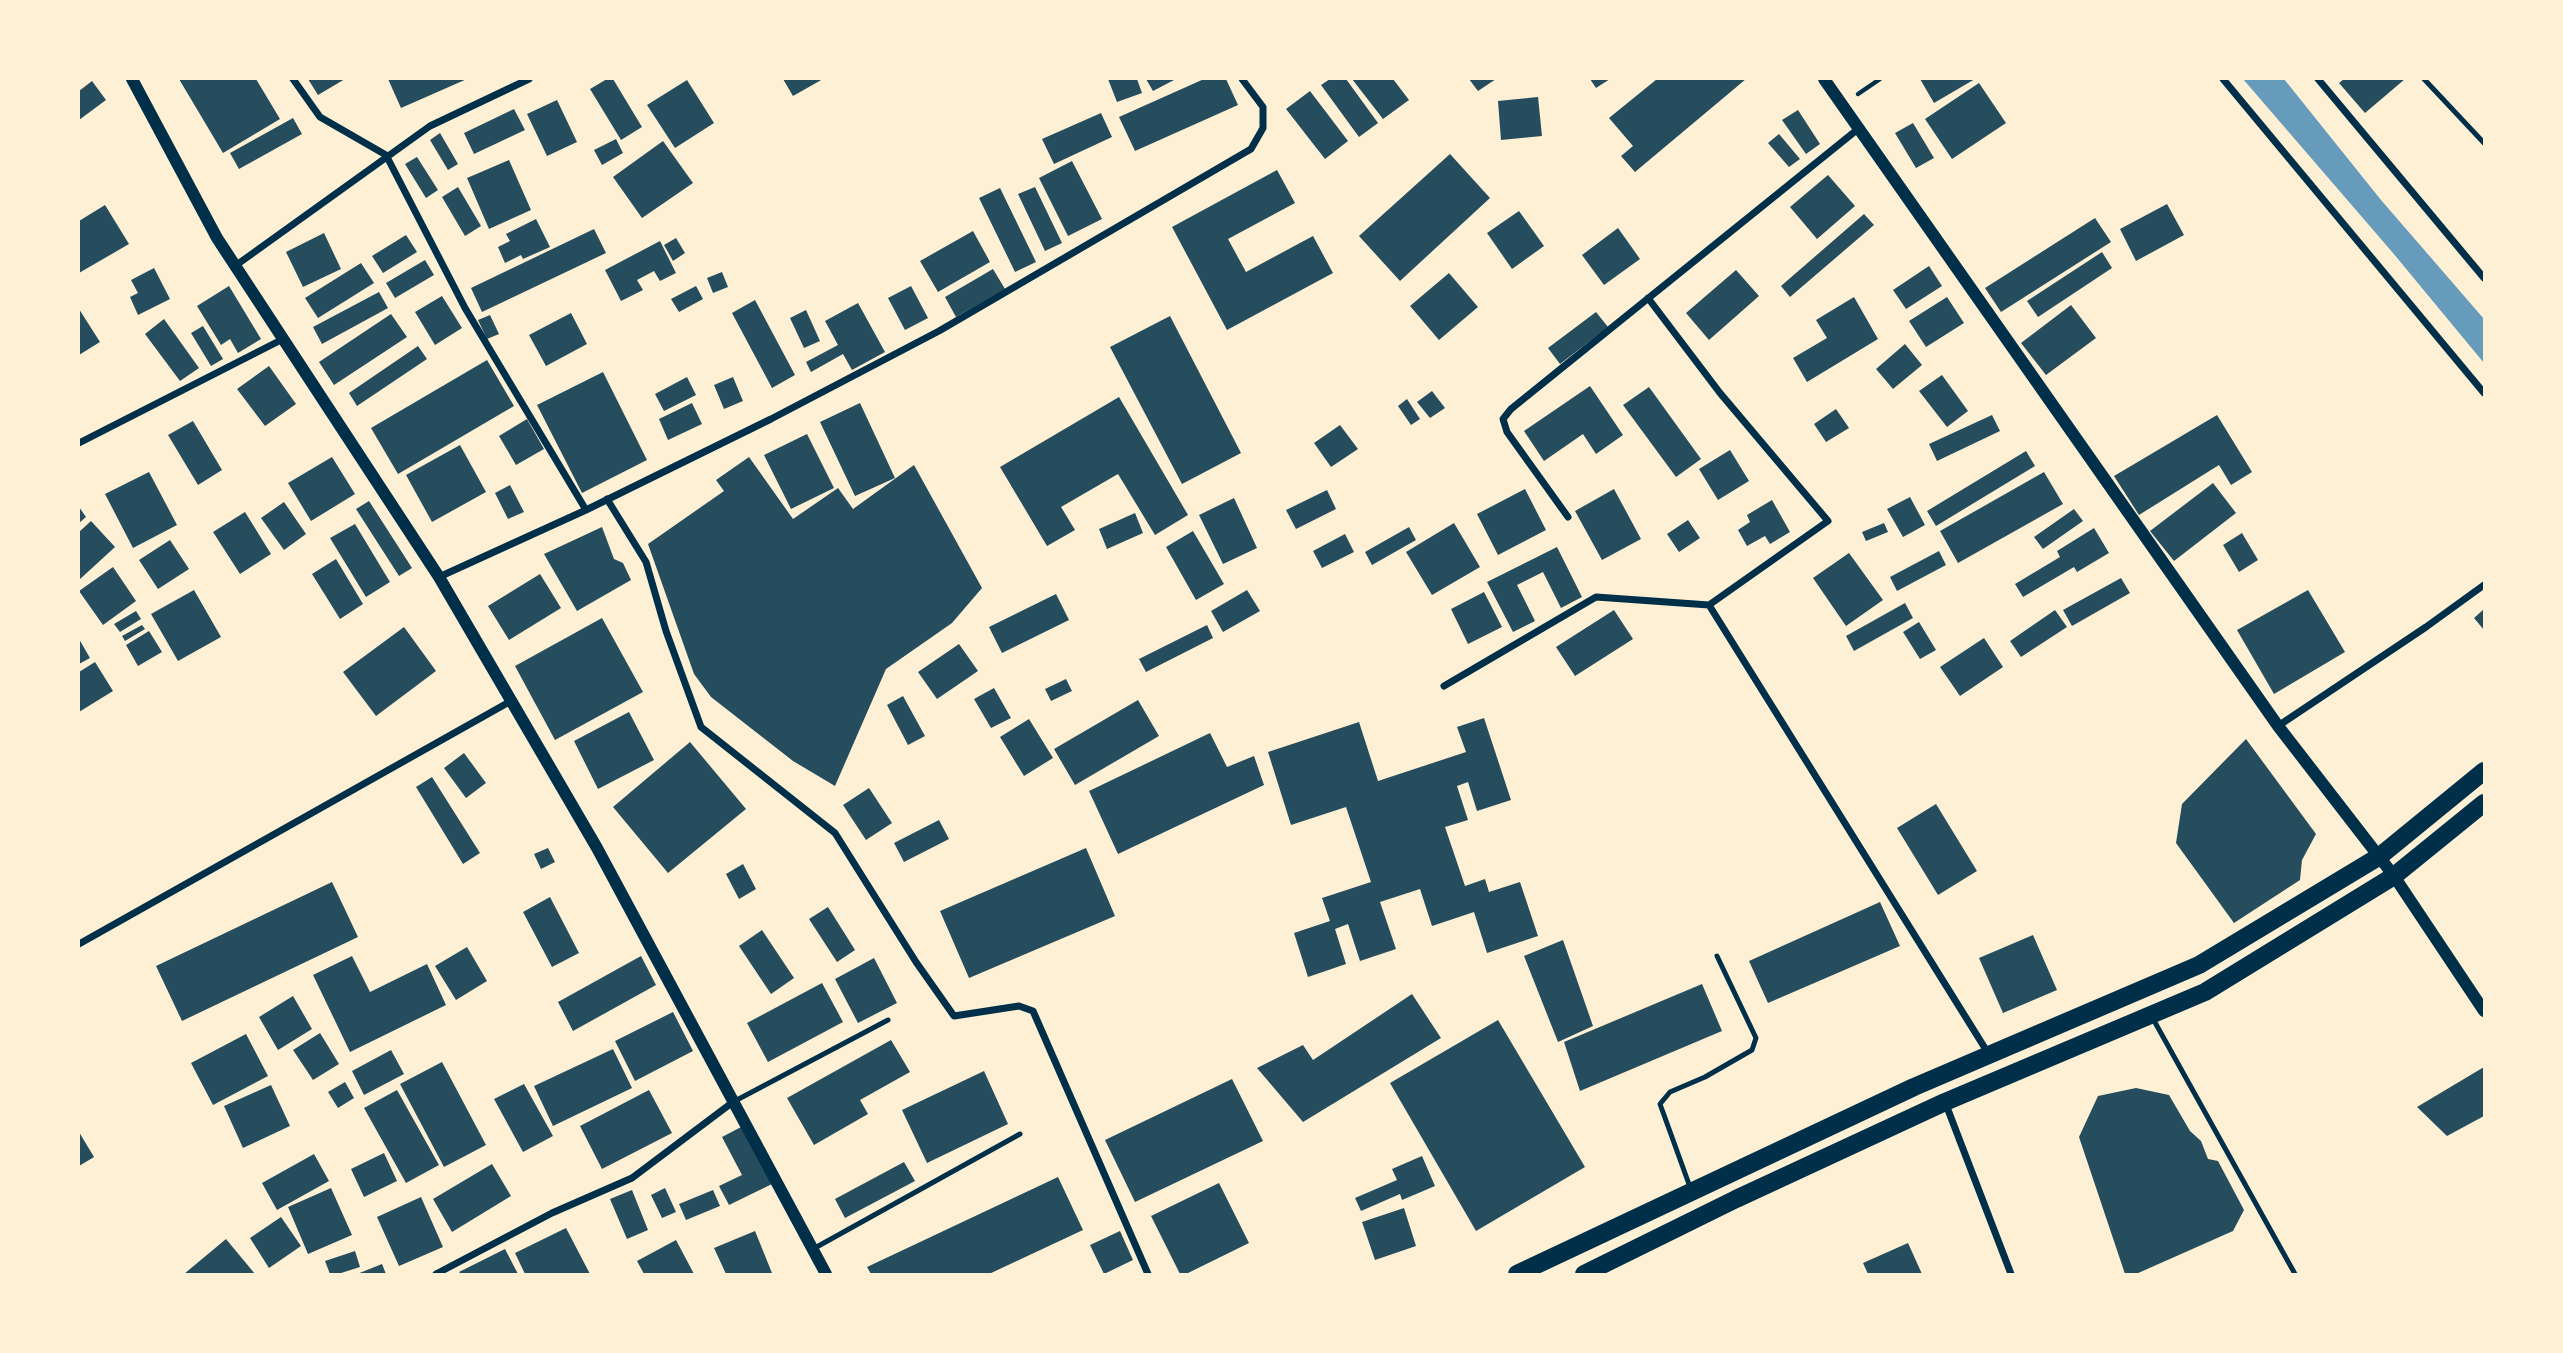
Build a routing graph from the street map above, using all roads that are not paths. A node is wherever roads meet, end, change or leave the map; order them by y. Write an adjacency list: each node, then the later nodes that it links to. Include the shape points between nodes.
1 (132, 79): 12 (street)
2 (293, 79): 11 (street, via 320,117)
3 (529, 79): 11 (street, via 430,126)
4 (1242, 79): 18 (street, via 1263,107 1263,128 1251,149 939,331)
5 (1824, 79): 9 (street)
6 (2223, 79): 16 (street)
7 (2318, 79): 13 (street)
8 (2424, 79): 10 (lane)
9 (1858, 129): 14 (street); 26 (street)
10 (2484, 143)
11 (386, 155): 12 (street); 19 (street, via 465,308)
12 (235, 266): 15 (street)
13 (2484, 278)
14 (1648, 298): 20 (street, via 1503,419 1507,432); 23 (street, via 1720,393 1828,521)
15 (283, 339): 17 (street); 21 (street)
16 (2484, 393)
17 (79, 443)
18 (607, 499): 19 (street); 45 (street, via 646,562 701,727 835,833 954,1016 1019,1006 1033,1012)
19 (586, 510): 21 (street)
20 (1568, 517)
21 (439, 577): 25 (street)
22 (2484, 585): 26 (street)
23 (1709, 605): 24 (street, via 1596,597); 36 (street)
24 (1444, 686)
25 (511, 701): 31 (street); 37 (street, via 597,848)
26 (2278, 726): 29 (street)
27 (2484, 771): 29 (main road)
28 (2484, 803): 30 (main road)
29 (2380, 856): 30 (street); 36 (main road, via 2199,965)
30 (2394, 876): 33 (street); 34 (main road, via 2205,992)
31 (79, 944)
32 (1717, 956): 40 (lane, via 1755,1038 1752,1050 1670,1092 1660,1104)
33 (2484, 1011)
34 (2152, 1016): 38 (main road); 49 (lane)
35 (888, 1020): 37 (lane)
36 (1989, 1055): 40 (main road)
37 (733, 1102): 42 (street); 43 (street, via 632,1178 552,1213)
38 (1945, 1102): 41 (main road); 48 (street)
39 (1020, 1134): 42 (lane)
40 (1691, 1192): 41 (lane); 46 (main road)
41 (1701, 1216): 47 (main road)
42 (813, 1249): 44 (street)
43 (436, 1274)
44 (826, 1274)
45 (1148, 1274)
46 (1517, 1274)
47 (1584, 1274)
48 (2011, 1274)
49 (2295, 1274)

